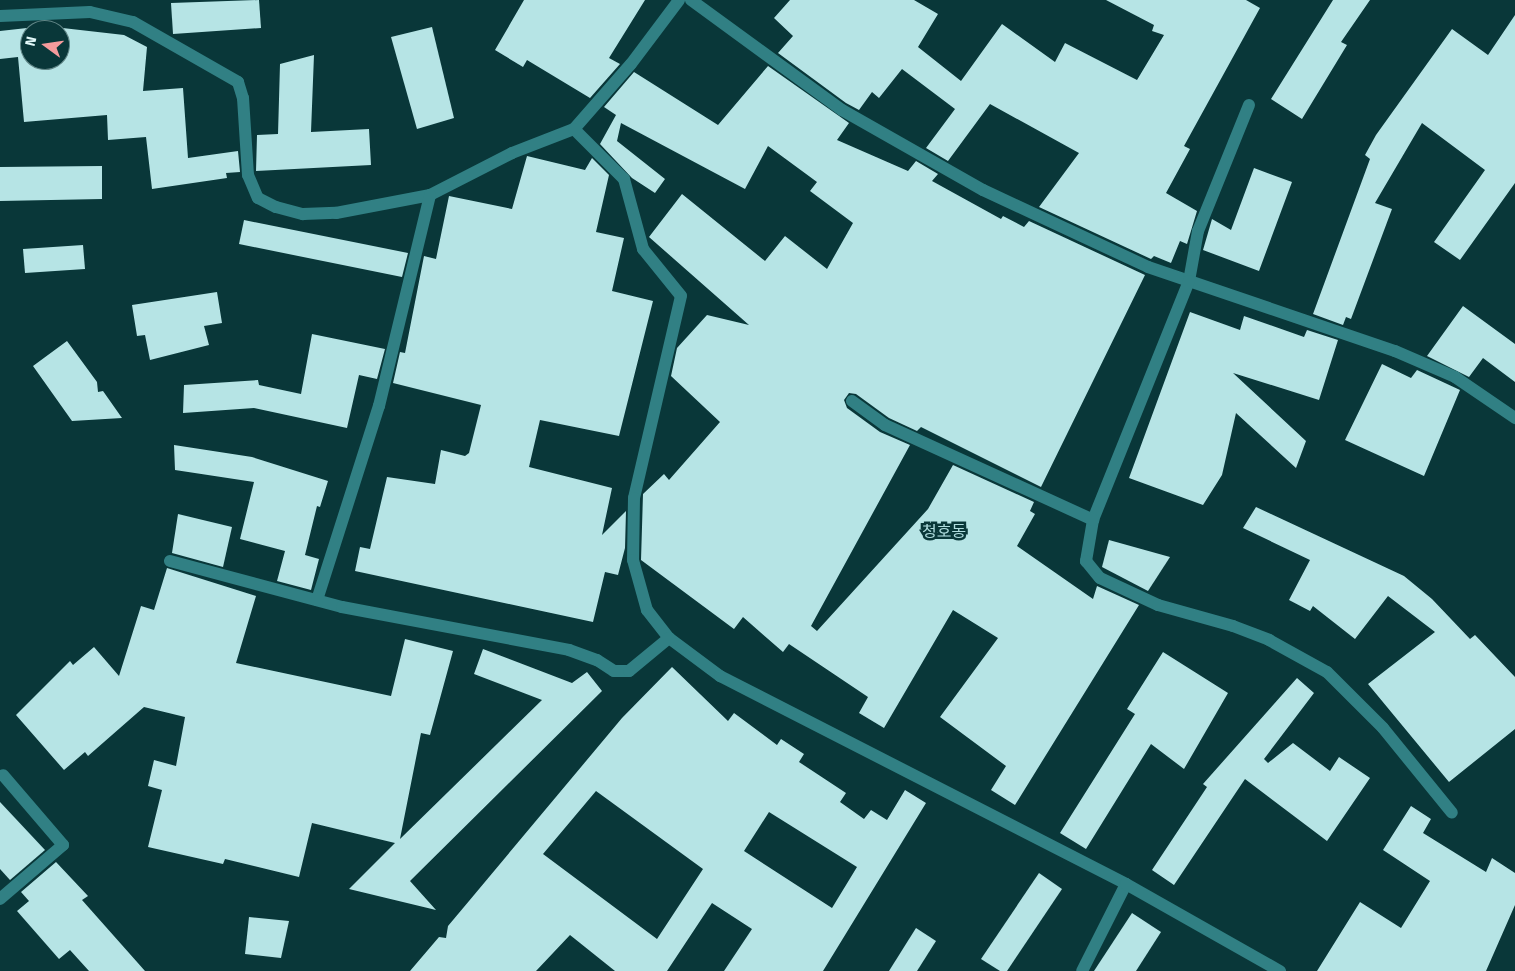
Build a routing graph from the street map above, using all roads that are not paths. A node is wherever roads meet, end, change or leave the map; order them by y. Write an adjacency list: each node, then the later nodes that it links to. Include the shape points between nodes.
1 (679, 0): 5 (street, via 631,64)
2 (691, 0): 7 (street, via 842,110 983,190 1148,267)
3 (0, 16): 6 (street, via 90,12 133,22 238,82 243,98 248,175 258,198 276,207 302,214 336,213)
4 (1250, 105): 7 (street, via 1198,231)
5 (574, 129): 6 (street, via 512,153); 13 (street, via 624,179 643,249 681,296 634,498 633,560 647,610)
6 (430, 195): 12 (street, via 378,406)
7 (1189, 281): 9 (street, via 1395,352 1454,378); 10 (street)
8 (852, 402): 10 (street, via 885,425)
9 (1515, 418)
10 (1093, 520): 15 (street, via 1086,561 1100,578 1158,605 1242,629 1327,672 1384,728)
11 (170, 561): 12 (street)
12 (317, 600): 13 (street, via 569,650 597,660 614,671 629,671)
13 (669, 638): 16 (street, via 720,676)
14 (3, 775): 17 (street, via 63,845)
15 (1452, 813)
16 (1126, 884): 18 (street); 19 (street)
17 (0, 899)
18 (1082, 971)
19 (1280, 971)

